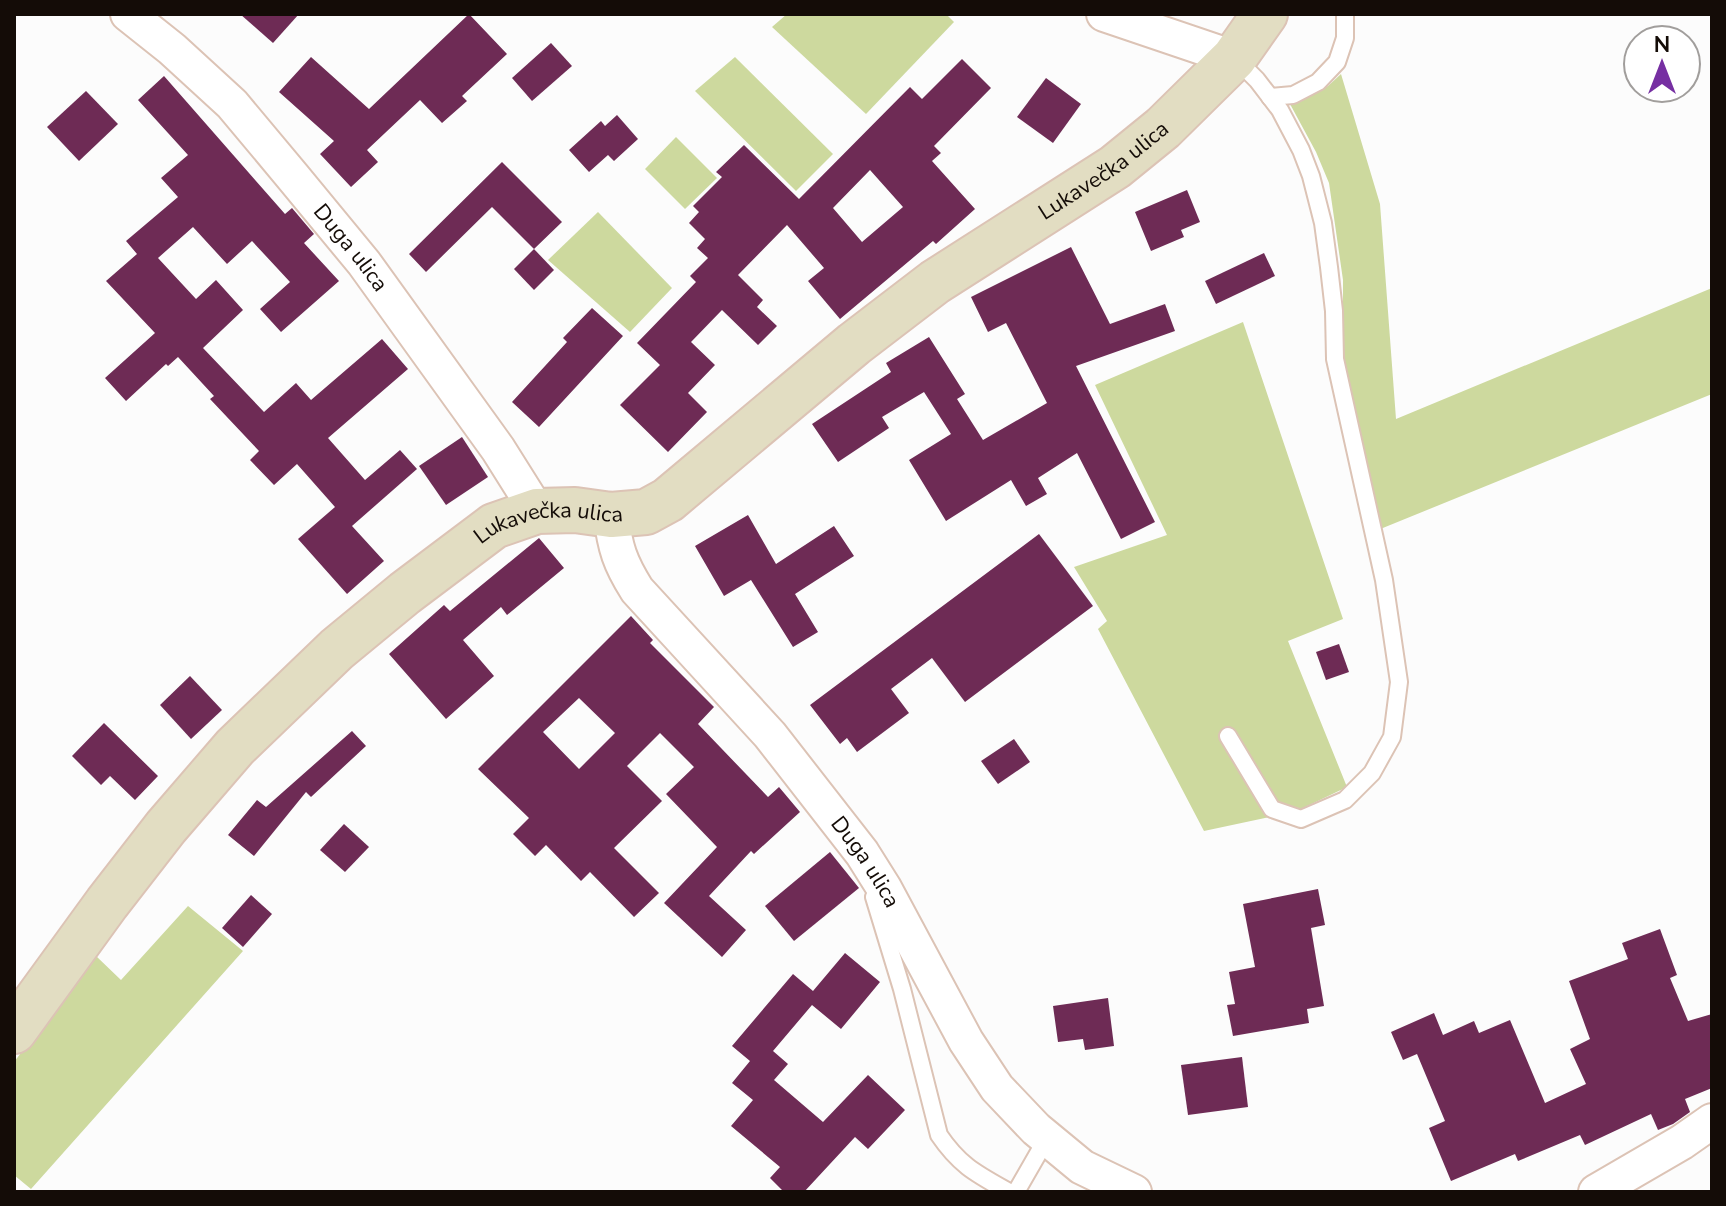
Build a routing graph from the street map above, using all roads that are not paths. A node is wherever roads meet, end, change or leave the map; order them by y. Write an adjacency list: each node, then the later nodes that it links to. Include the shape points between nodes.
1 (128, 14): 7 (street, Duga ulica, via 232,104 334,226 498,449)
2 (1104, 14): 5 (street)
3 (1265, 14): 5 (street, Lukavečka ulica)
4 (1345, 14): 6 (lane, via 1337,62 1318,82 1293,95)
5 (1234, 58): 6 (lane); 8 (street, Lukavečka ulica, via 1115,167 935,282 668,500 646,512)
6 (1270, 97): 9 (lane, via 1301,150 1323,223 1335,359 1384,580 1399,682 1392,737 1372,773 1345,800 1301,819 1272,809)
7 (537, 511): 8 (street, Lukavečka ulica); 11 (street, Lukavečka ulica, via 494,526 405,593 337,649 235,747 166,827)
8 (611, 515): 10 (street, Duga ulica, via 622,566 637,590 770,735)
9 (1228, 736)
10 (862, 853): 13 (street, Duga ulica, via 966,1041 997,1088); 14 (lane, via 939,1135 959,1162)
11 (15, 1026)
12 (1712, 1121): 17 (street)
13 (1047, 1138): 15 (lane); 16 (street, Duga ulica, via 1082,1167)
14 (1009, 1192)
15 (1016, 1192)
16 (1134, 1192)
17 (1596, 1192)

